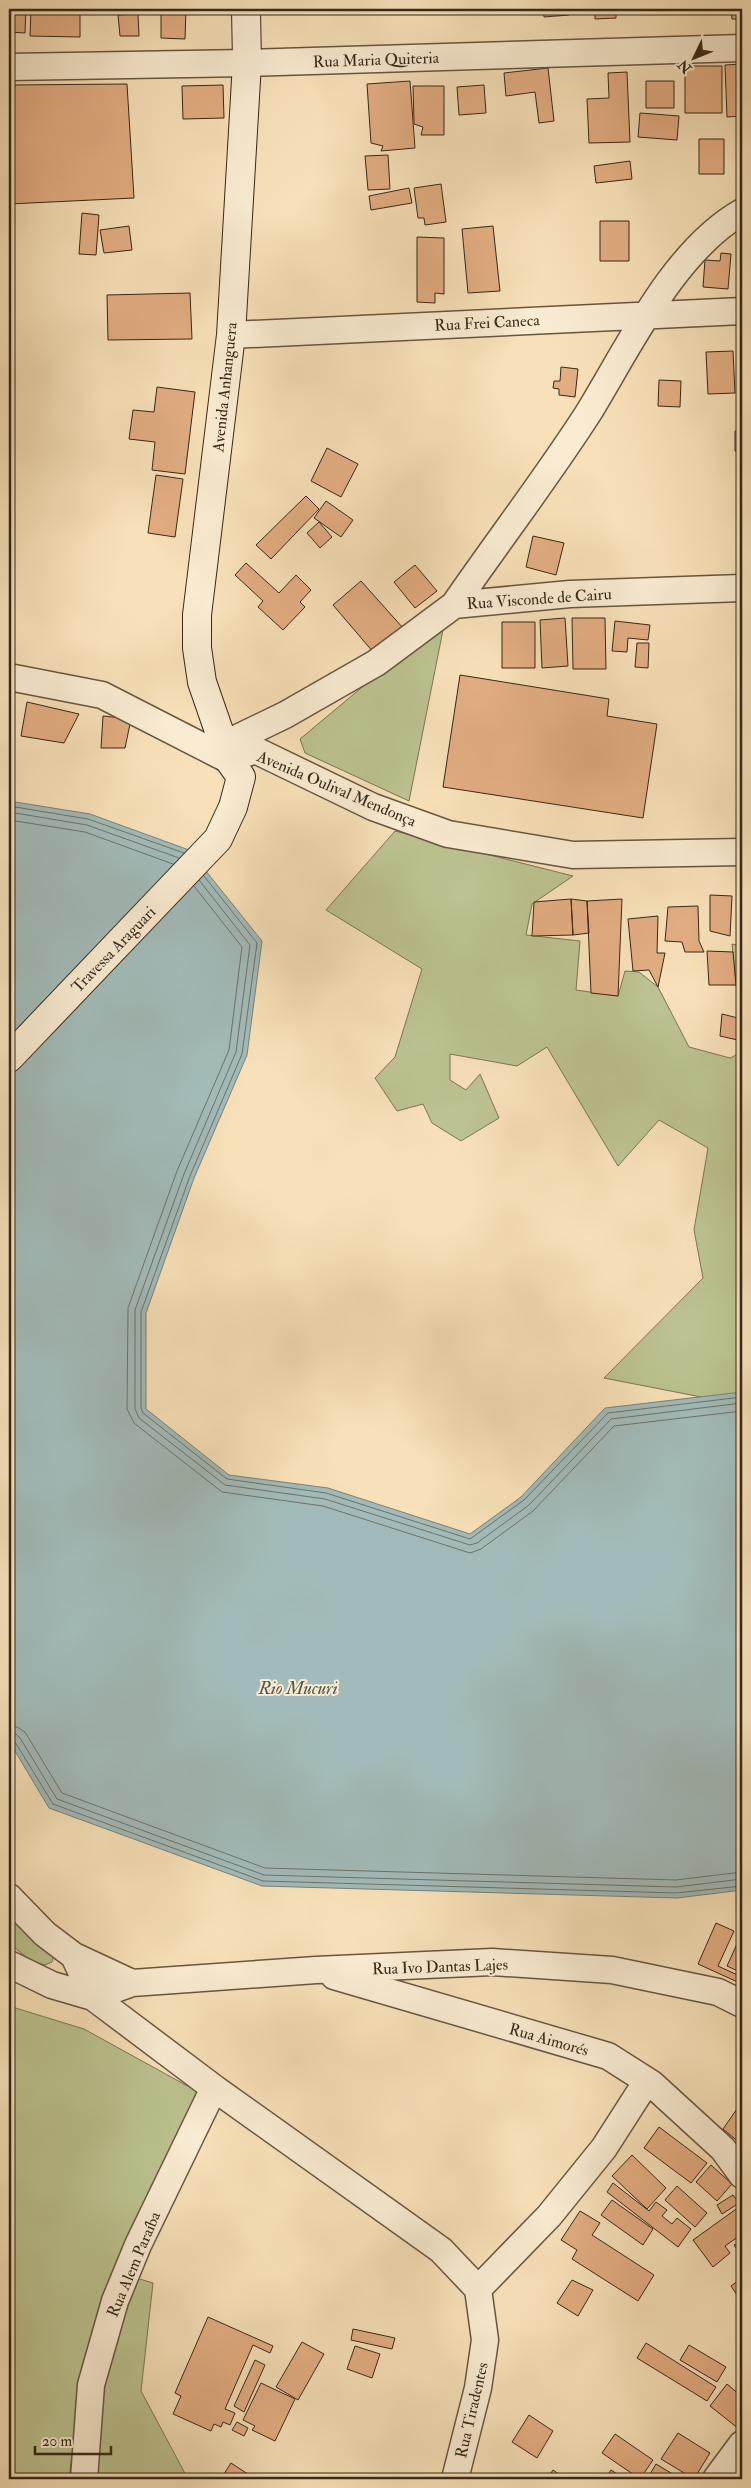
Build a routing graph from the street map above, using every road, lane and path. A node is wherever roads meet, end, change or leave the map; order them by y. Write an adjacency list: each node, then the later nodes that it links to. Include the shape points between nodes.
1 (246, 9): 3 (street, Avenida Anhanguera)
2 (742, 48): 3 (street, Rua Maria Quiteria)
3 (247, 63): 4 (street, Rua Maria Quiteria); 8 (street, Avenida Anhanguera)
4 (9, 67)
5 (742, 212): 7 (street, via 693,253)
6 (742, 311): 7 (street, Rua Frei Caneca)
7 (647, 314): 8 (street, Rua Frei Caneca); 10 (street, via 586,416)
8 (231, 335): 12 (street, Avenida Anhanguera, via 197,615 202,682)
9 (742, 588): 10 (street, Rua Visconde de Cairu, via 570,594)
10 (454, 604): 12 (street, Rua Visconde de Cairu, via 376,663)
11 (9, 677): 12 (street, via 102,695)
12 (227, 752): 13 (street, Avenida Oulival Mendonça, via 241,777 233,807); 14 (street, Avenida Oulival Mendonça, via 255,750 373,807 448,834 574,855)
13 (218, 839): 15 (street, Travessa Araguari)
14 (742, 852)
15 (9, 1058)
16 (9, 1897): 17 (street, via 45,1934)
17 (74, 1956): 20 (street); 21 (street)
18 (9, 1964): 21 (street, via 52,1985)
19 (316, 1970): 20 (street, Rua Ivo Dantas Lajes); 22 (street, Rua Ivo Dantas Lajes, via 492,1962 612,1970 718,1992); 23 (street, Rua Aimorés, via 608,2056)
20 (132, 1983): 21 (street)
21 (93, 1996): 24 (street)
22 (742, 2004)
23 (647, 2081): 25 (street, Rua Aimorés, via 723,2149); 26 (street, via 598,2156 549,2216)
24 (214, 2088): 26 (street, via 441,2250); 28 (street, Rua Alem Paraíba, via 138,2245 115,2301 91,2385)
25 (742, 2175)
26 (478, 2289): 29 (street, Rua Tiradentes, via 485,2340 478,2388)
27 (742, 2444): 30 (street)
28 (84, 2479)
29 (455, 2479)
30 (716, 2479)

